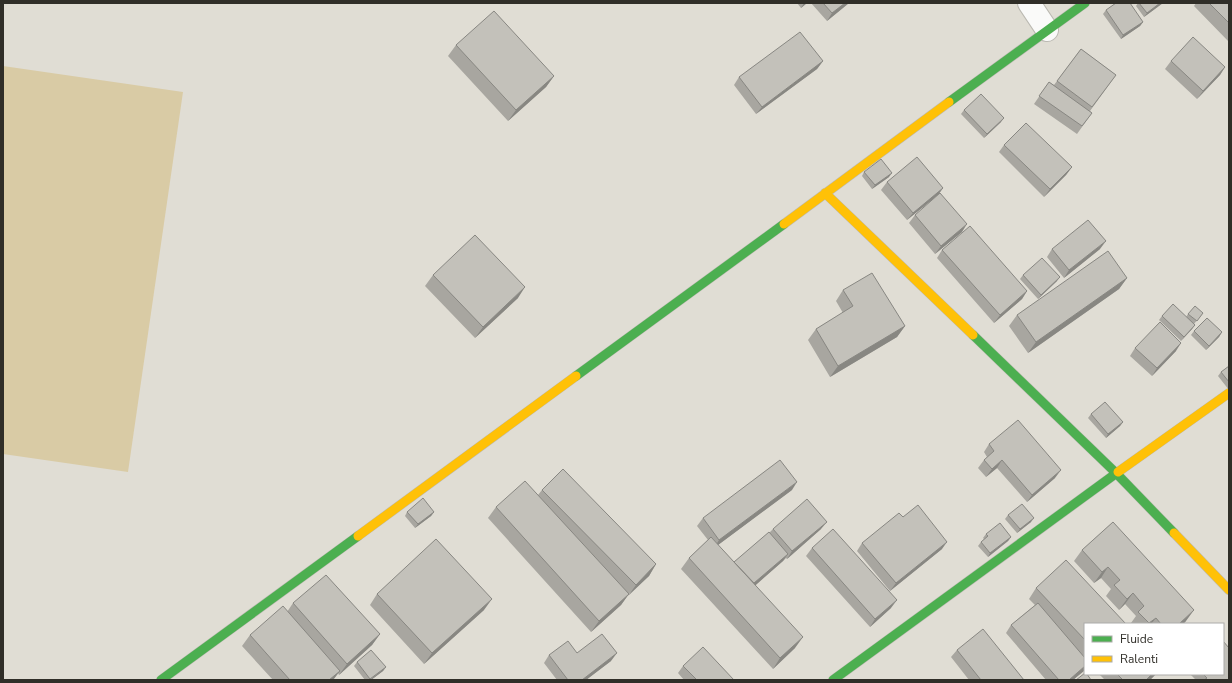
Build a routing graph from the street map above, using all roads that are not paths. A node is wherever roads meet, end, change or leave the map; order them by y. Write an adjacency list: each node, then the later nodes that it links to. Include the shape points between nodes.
1 (1029, 3): 3 (street)
2 (1085, 3): 3 (street)
3 (1047, 30): 4 (street)
4 (825, 193): 6 (street); 8 (street)
5 (1229, 393): 6 (street)
6 (1116, 473): 7 (street); 9 (street)
7 (1229, 590)
8 (161, 680)
9 (833, 680)

